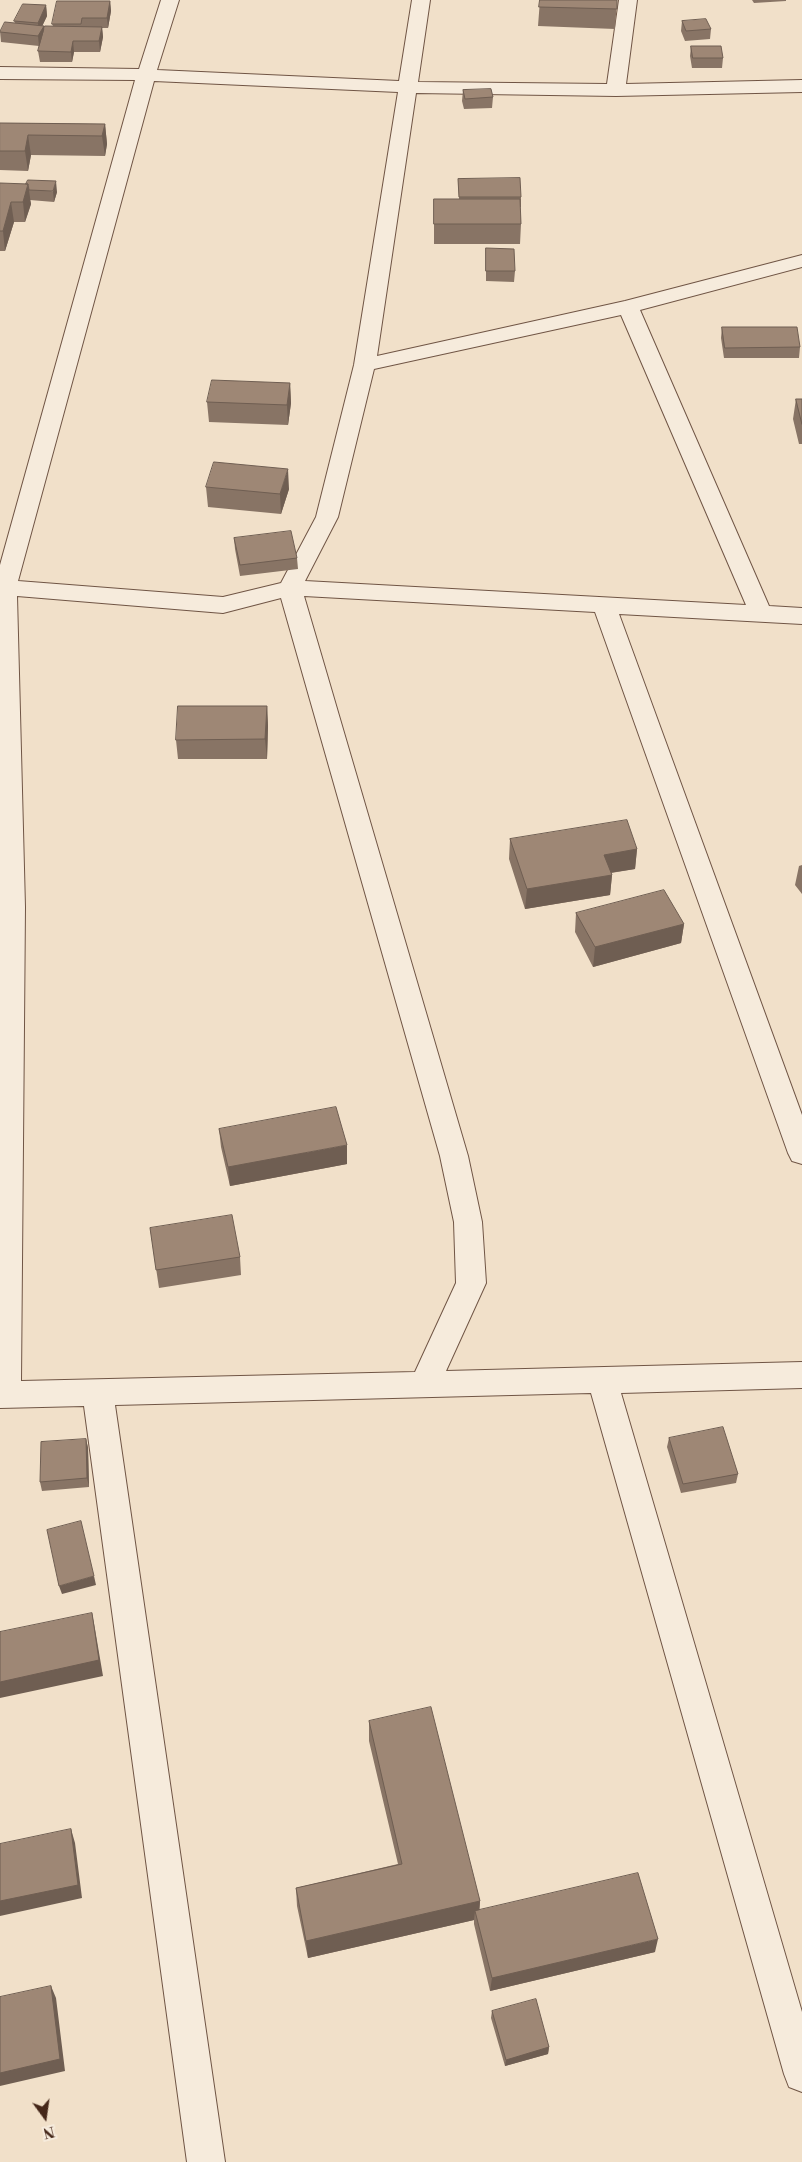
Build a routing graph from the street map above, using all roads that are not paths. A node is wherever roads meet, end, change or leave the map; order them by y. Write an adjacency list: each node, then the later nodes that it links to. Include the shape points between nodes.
1 (170, 0): 5 (street)
2 (421, 0): 7 (street)
3 (628, 0): 8 (street)
4 (0, 73): 5 (street)
5 (146, 75): 7 (street); 12 (street)
6 (802, 86): 8 (street)
7 (408, 87): 8 (street); 11 (street)
8 (616, 90)
9 (802, 261): 10 (street)
10 (628, 307): 11 (street); 15 (street)
11 (365, 365): 13 (street, via 327,517)
12 (2, 587): 13 (street, via 223,605); 22 (street, via 12,907)
13 (290, 588): 14 (street); 20 (street, via 451,1147 468,1222 471,1283)
14 (604, 605): 15 (street); 17 (street)
15 (761, 614): 16 (street)
16 (802, 616)
17 (802, 1153)
18 (802, 1375): 19 (street)
19 (602, 1380): 20 (street); 23 (street)
20 (424, 1385): 21 (street)
21 (98, 1394): 22 (street); 24 (street)
22 (3, 1395)
23 (802, 2074)
24 (206, 2162)

